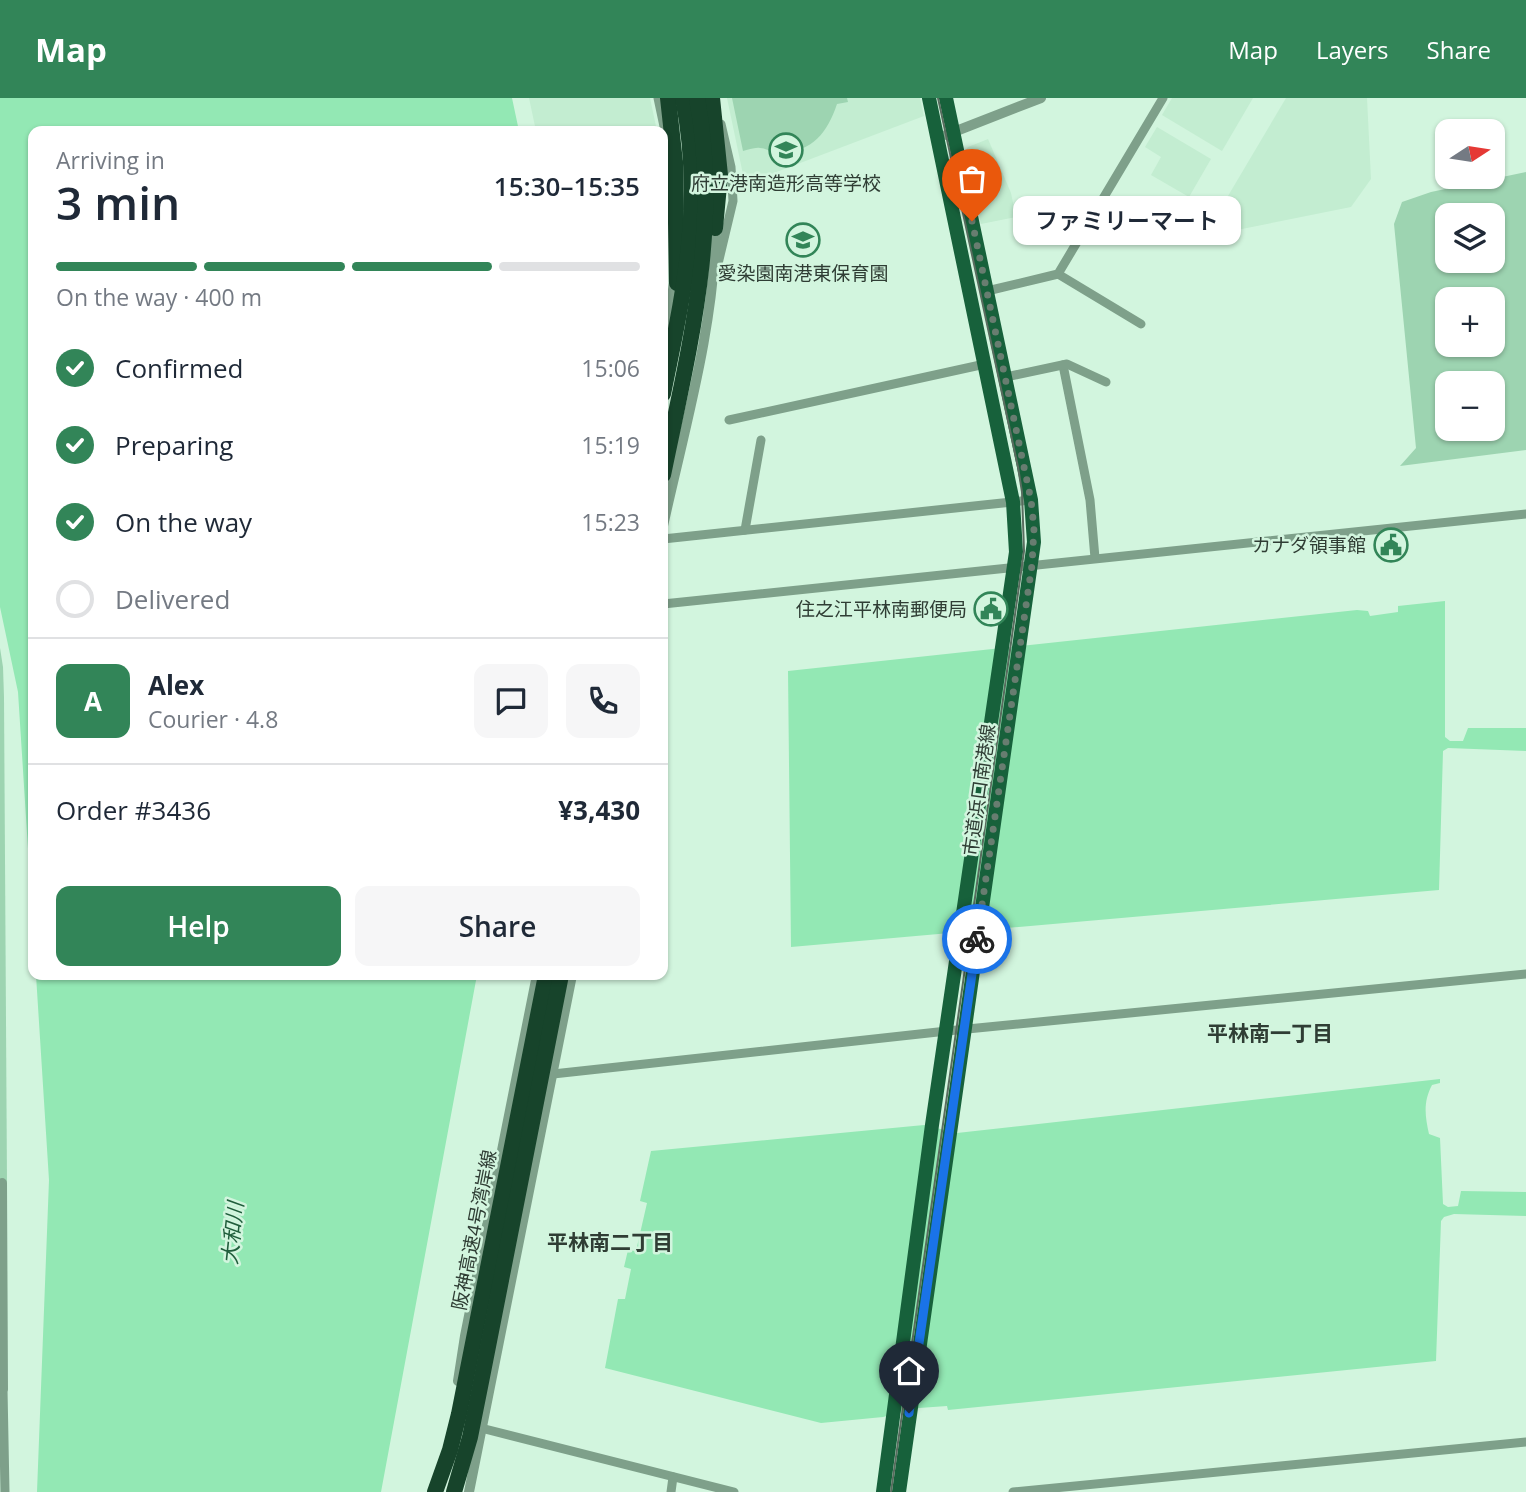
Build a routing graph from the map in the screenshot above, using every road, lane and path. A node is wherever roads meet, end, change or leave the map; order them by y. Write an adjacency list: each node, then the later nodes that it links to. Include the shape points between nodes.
1 (658, 98): 12 (street)
2 (668, 98): 22 (highway, via 678,237)
3 (674, 98): 20 (street, via 683,208)
4 (683, 98): 25 (highway, via 693,177 692,227)
5 (697, 98): 26 (highway, via 706,157 707,221)
6 (705, 98): 17 (street, via 716,198)
7 (714, 98): 17 (street, via 731,167 733,201); 26 (highway, via 719,198)
8 (929, 98): 14 (main road, 市道浜口南港線)
9 (946, 98): 13 (main road, 市道浜口南港線)
10 (1041, 98): 13 (street)
11 (1163, 98): 16 (street)
12 (663, 126)
13 (954, 133): 14 (street); 19 (main road, 市道浜口南港線)
14 (938, 139): 23 (main road, 市道浜口南港線)
15 (668, 156): 18 (street, via 673,256)
16 (1058, 274): 19 (street); 21 (street)
17 (712, 287): 33 (street)
18 (668, 290)
19 (987, 291): 27 (main road, 市道浜口南港線)
20 (668, 322)
21 (1141, 324)
22 (668, 359)
23 (985, 364): 29 (street); 34 (main road, 市道浜口南港線)
24 (1063, 365): 27 (street); 28 (street); 38 (street, via 1090,500)
25 (668, 368)
26 (685, 368): 31 (highway)
27 (1006, 377): 32 (main road, 市道浜口南港線)
28 (1106, 382)
29 (729, 420)
30 (761, 440): 36 (street)
31 (668, 451)
32 (1031, 500): 34 (street); 39 (main road, 市道浜口南港線)
33 (668, 502)
34 (1013, 502): 36 (street); 40 (main road, 市道浜口南港線, via 1017,534)
35 (1526, 514): 38 (street)
36 (745, 530): 37 (street)
37 (668, 538)
38 (1095, 558): 39 (street)
39 (1032, 565): 40 (street); 47 (main road, 市道浜口南港線)
40 (1014, 567): 41 (street); 48 (main road, 市道浜口南港線)
41 (668, 603)
42 (1526, 974): 47 (street)
43 (536, 980): 49 (street)
44 (545, 980): 58 (highway, 阪神高速4号湾岸線, via 459,1414)
45 (560, 980): 59 (highway, 阪神高速4号湾岸線, via 473,1423)
46 (571, 980): 50 (street)
47 (965, 1029): 48 (street); 64 (main road, 市道浜口南港線)
48 (947, 1031): 50 (street); 63 (main road, 市道浜口南港線)
49 (519, 1068): 50 (street); 53 (street, via 465,1336)
50 (553, 1074): 54 (street)
51 (2, 1183): 52 (street)
52 (2, 1388): 57 (street)
53 (455, 1422): 54 (street); 59 (street)
54 (481, 1428): 56 (street); 60 (street)
55 (1526, 1441): 65 (street)
56 (673, 1477): 61 (street); 62 (street)
57 (5, 1492)
58 (435, 1492)
59 (453, 1492)
60 (469, 1492)
61 (671, 1492)
62 (734, 1492)
63 (883, 1492)
64 (899, 1492)
65 (1013, 1492)

